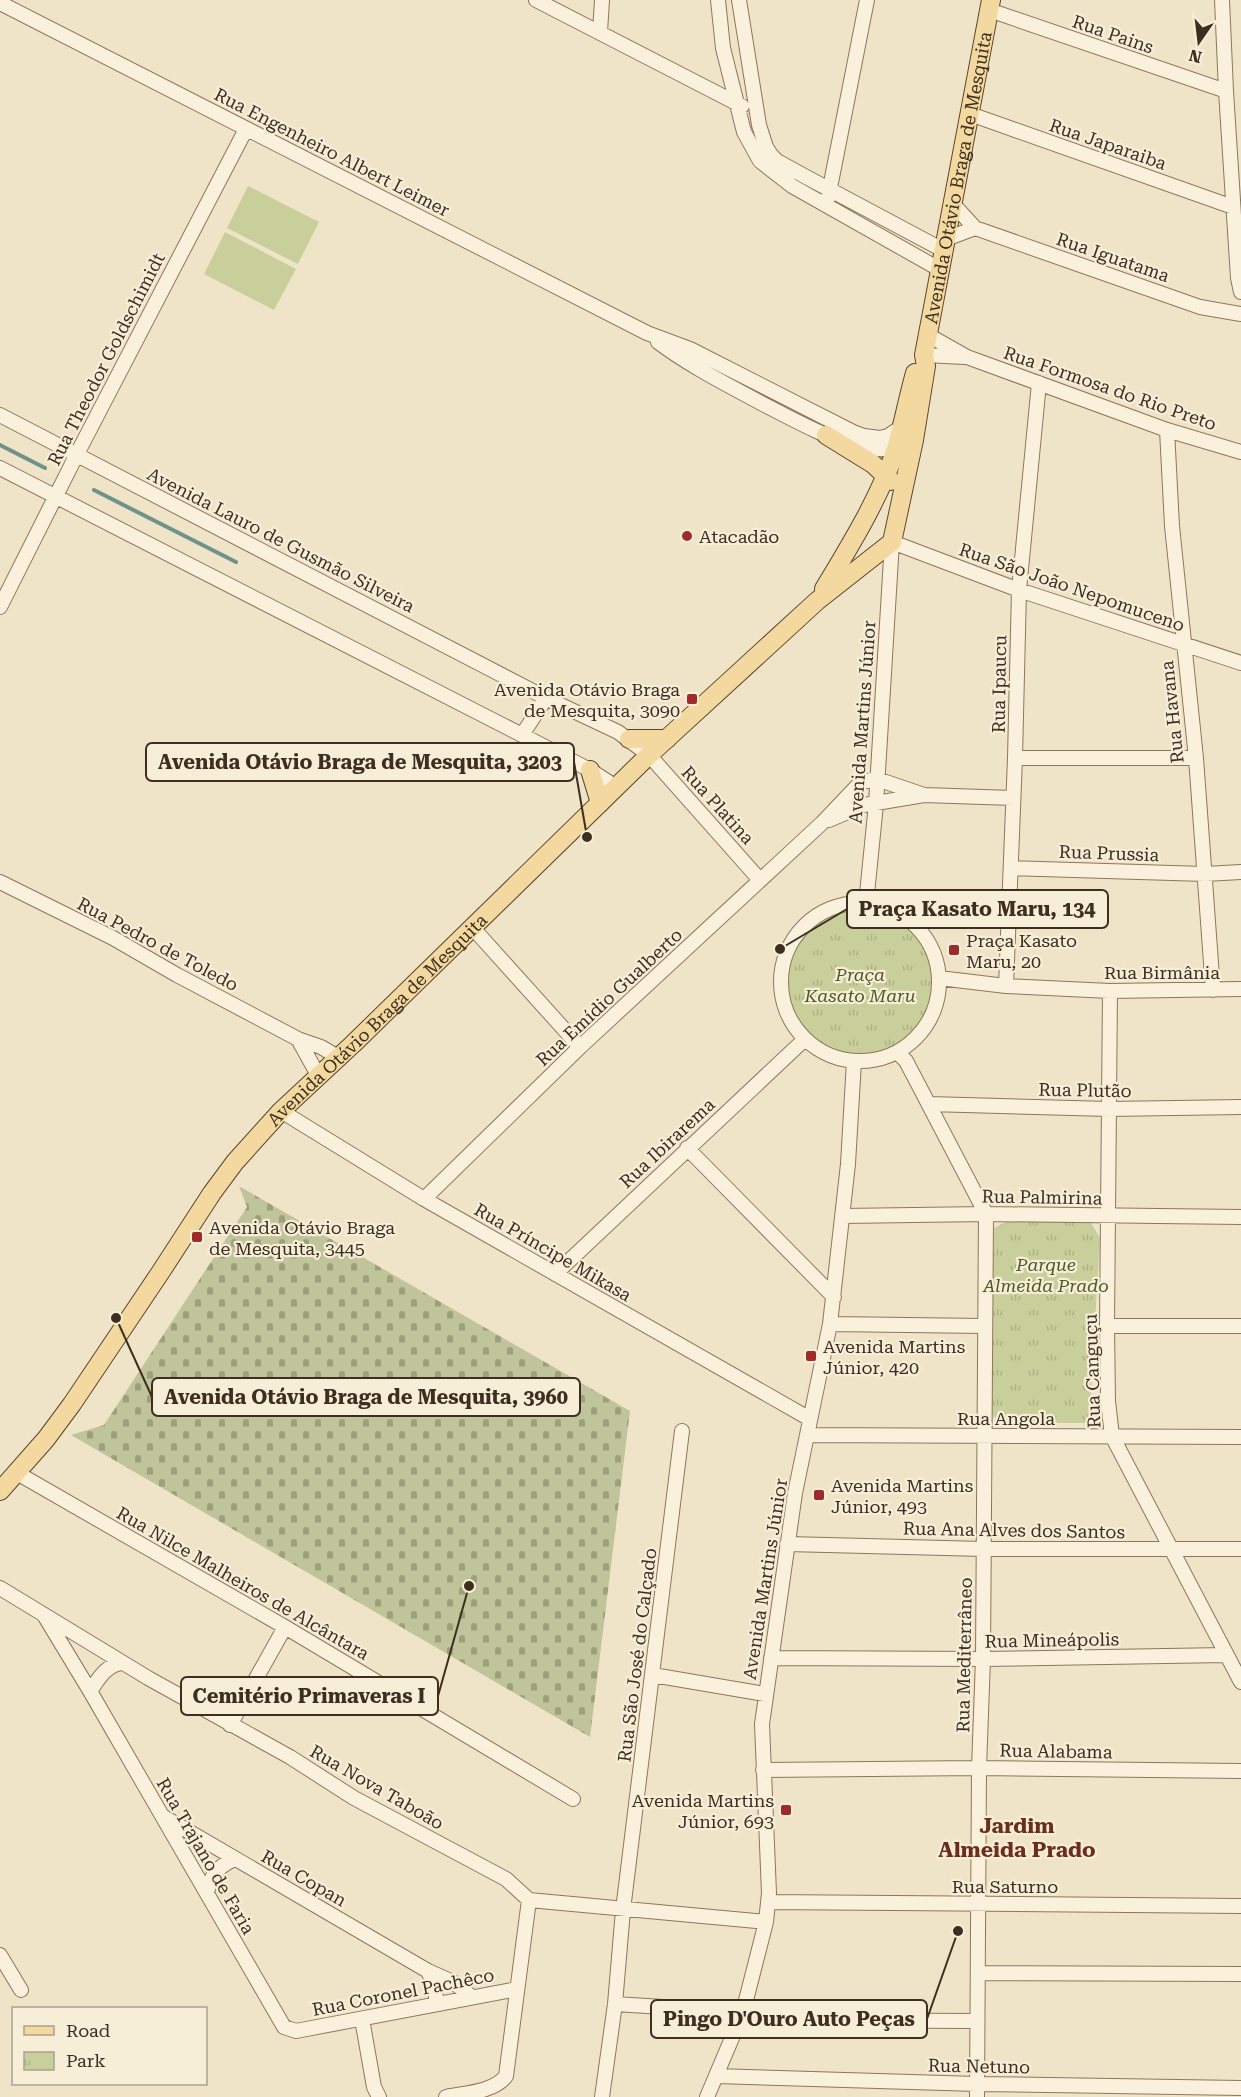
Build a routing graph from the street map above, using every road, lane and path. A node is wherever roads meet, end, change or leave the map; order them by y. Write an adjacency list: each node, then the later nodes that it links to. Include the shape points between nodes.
1 (536, 0): 9 (street)
2 (602, 0): 9 (street)
3 (718, 0): 11 (street, via 723,48)
4 (739, 0): 12 (street)
5 (867, 0): 15 (street)
6 (1222, 0): 10 (street)
7 (0, 3): 14 (street, Rua Engenheiro Albert Leimer)
8 (989, 5): 10 (street, Rua Pains); 13 (main road, Avenida Otávio Braga de Mesquita)
9 (600, 32): 11 (street)
10 (1226, 91): 18 (street)
11 (738, 106): 12 (street); 17 (street, via 744,132 760,161 792,186)
12 (757, 110): 15 (street, via 761,135 771,154)
13 (970, 114): 16 (main road, Avenida Otávio Braga de Mesquita); 18 (street, Rua Japaraiba)
14 (246, 129): 24 (street, Rua Engenheiro Albert Leimer); 35 (street, Rua Theodor Goldschimidt)
15 (830, 189): 17 (street); 20 (street)
16 (953, 204): 19 (street, Rua Iguatama); 20 (main road, Avenida Otávio Braga de Mesquita)
17 (826, 205): 21 (street)
18 (1233, 207): 22 (street)
19 (975, 228): 20 (street); 23 (street, Rua Iguatama, via 1200,307)
20 (945, 244): 21 (main road, Avenida Otávio Braga de Mesquita)
21 (939, 269): 25 (main road, Avenida Otávio Braga de Mesquita)
22 (1241, 292)
23 (1241, 315)
24 (647, 333): 31 (street, Rua Engenheiro Albert Leimer, via 690,349 853,432 880,438); 32 (street, Rua Engenheiro Albert Leimer, via 683,360)
25 (928, 335): 26 (main road, Avenida Otávio Braga de Mesquita); 27 (street, Rua Formosa do Rio Preto)
26 (924, 356): 27 (street, Rua Formosa do Rio Preto); 31 (main road, Avenida Otávio Braga de Mesquita, via 917,364)
27 (967, 357): 28 (street, Rua Formosa do Rio Preto)
28 (1039, 383): 30 (street, Rua Formosa do Rio Preto); 40 (street, Rua Ipaucu)
29 (0, 415): 35 (street, Avenida Lauro de Gusmão Silveira)
30 (1167, 429): 34 (street, Rua Formosa do Rio Preto); 43 (street, Rua Havana)
31 (907, 434): 33 (main road, Avenida Otávio Braga de Mesquita); 39 (main road, Avenida Otávio Braga de Mesquita)
32 (826, 435): 33 (street, Rua Engenheiro Albert Leimer, via 859,447); 37 (main road)
33 (896, 448): 37 (main road, Avenida Otávio Braga de Mesquita)
34 (1241, 453)
35 (77, 454): 38 (street, Rua Theodor Goldschimidt); 45 (street, Avenida Lauro de Gusmão Silveira)
36 (0, 468): 38 (street)
37 (888, 478): 39 (main road); 41 (main road, Avenida Otávio Braga de Mesquita)
38 (56, 496): 42 (street, Rua Theodor Goldschimidt); 46 (street)
39 (892, 542): 40 (street, Rua São João Nepomuceno); 41 (main road, Avenida Otávio Braga de Mesquita); 53 (street, Avenida Martins Júnior)
40 (1019, 590): 43 (street, Rua São João Nepomuceno); 50 (street, Rua Ipaucu)
41 (817, 602): 48 (main road, Avenida Otávio Braga de Mesquita)
42 (0, 608)
43 (1183, 644): 44 (street, Rua São João Nepomuceno); 51 (street, Rua Havana)
44 (1241, 663)
45 (546, 698): 46 (street); 47 (street, Avenida Lauro de Gusmão Silveira)
46 (522, 735): 52 (street)
47 (629, 739): 48 (main road); 49 (street, Avenida Lauro de Gusmão Silveira)
48 (667, 739): 49 (main road, Avenida Otávio Braga de Mesquita)
49 (649, 755): 54 (main road, Avenida Otávio Braga de Mesquita); 63 (street, Rua Platina)
50 (1015, 758): 51 (street); 56 (street, Rua Ipaucu)
51 (1196, 758): 62 (street, Rua Havana)
52 (590, 770): 54 (street); 57 (main road)
53 (877, 779): 55 (street, Rua Emídio Gualberto); 58 (street, Avenida Martins Júnior); 59 (street, Rua Emídio Gualberto, via 861,782)
54 (616, 786): 57 (main road, Avenida Otávio Braga de Mesquita)
55 (924, 795): 56 (street, Rua Emídio Gualberto); 58 (street, Rua Emídio Gualberto)
56 (1013, 798): 60 (street, Rua Ipaucu)
57 (600, 802): 66 (main road, Avenida Otávio Braga de Mesquita)
58 (876, 804): 59 (street, Rua Emídio Gualberto, via 849,810); 65 (street, Avenida Martins Júnior)
59 (822, 823): 63 (street, Rua Emídio Gualberto)
60 (1011, 868): 62 (street, Rua Prussia); 68 (street, Rua Ipaucu)
61 (1241, 872): 62 (street, Rua Prussia)
62 (1205, 874): 70 (street, Rua Havana)
63 (759, 879): 74 (street, Rua Emídio Gualberto)
64 (0, 882): 72 (street, Rua Pedro de Toledo)
65 (866, 904): 67 (street, via 890,909 910,921 931,949); 73 (street, via 847,904 811,920 788,950 780,978 782,999 791,1022)
66 (472, 927): 74 (street); 76 (main road, Avenida Otávio Braga de Mesquita)
67 (939, 978): 68 (street, Rua Birmânia); 75 (street, via 932,1015 912,1041)
68 (1006, 986): 71 (street, Rua Birmânia)
69 (1241, 989): 70 (street, Rua Birmânia)
70 (1213, 990): 71 (street, Rua Birmânia)
71 (1110, 991): 81 (street, Rua Canguçu)
72 (298, 1039): 76 (street, Rua Pedro de Toledo); 78 (street)
73 (805, 1039): 77 (street, via 832,1056); 83 (street, Rua Ibirarema)
74 (580, 1047): 84 (street, Rua Emídio Gualberto)
75 (897, 1052): 77 (street); 79 (street)
76 (338, 1057): 78 (main road, Avenida Otávio Braga de Mesquita)
77 (854, 1061): 86 (street, Avenida Martins Júnior)
78 (318, 1075): 82 (main road, Avenida Otávio Braga de Mesquita)
79 (929, 1104): 81 (street, Rua Plutão); 85 (street)
80 (1241, 1107): 81 (street, Rua Plutão)
81 (1109, 1109): 87 (street, Rua Canguçu)
82 (281, 1111): 84 (street, Rua Príncipe Mikasa); 101 (main road, Avenida Otávio Braga de Mesquita, via 212,1192 72,1404)
83 (687, 1148): 89 (street, Rua Ibirarema); 90 (street)
84 (424, 1199): 89 (street, Rua Príncipe Mikasa)
85 (986, 1214): 86 (street, Rua Palmirina); 87 (street, Rua Palmirina); 92 (street, Rua Mediterrâneo)
86 (842, 1215): 90 (street, Avenida Martins Júnior)
87 (1108, 1217): 88 (street, Rua Palmirina); 93 (street, Rua Canguçu)
88 (1241, 1217)
89 (555, 1274): 95 (street, Rua Príncipe Mikasa)
90 (834, 1297): 91 (street, Avenida Martins Júnior)
91 (830, 1324): 92 (street); 95 (street, Avenida Martins Júnior)
92 (984, 1326): 99 (street, Rua Mediterrâneo)
93 (1107, 1326): 94 (street); 98 (street, Rua Canguçu, via 1107,1401)
94 (1241, 1326)
95 (810, 1419): 97 (street, Avenida Martins Júnior)
96 (682, 1431): 114 (street, Rua São José do Calçado)
97 (807, 1435): 99 (street, Rua Angola); 103 (street, Avenida Martins Júnior)
98 (1112, 1436): 99 (street, Rua Angola); 100 (street, Rua Angola); 106 (street, Rua Canguçu)
99 (984, 1437): 104 (street, Rua Mediterrâneo)
100 (1241, 1437)
101 (17, 1473): 102 (main road, Avenida Otávio Braga de Mesquita); 109 (street, Rua Nilce Malheiros de Alcântara)
102 (0, 1491)
103 (787, 1544): 104 (street, Rua Ana Alves dos Santos); 111 (street, Avenida Martins Júnior)
104 (984, 1549): 106 (street, Rua Ana Alves dos Santos); 112 (street, Rua Mediterrâneo)
105 (1241, 1549): 106 (street, Rua Ana Alves dos Santos)
106 (1170, 1550): 110 (street, Rua Canguçu)
107 (0, 1588): 108 (street, Rua Nova Taboão)
108 (43, 1613): 113 (street, Rua Nova Taboão); 116 (street, Rua Trajano de Faria)
109 (285, 1627): 118 (street); 122 (street, Rua Nilce Malheiros de Alcântara)
110 (1226, 1655): 112 (street, Rua Mineápolis); 115 (street, Rua Canguçu)
111 (771, 1658): 112 (street, Rua Mineápolis); 117 (street, Avenida Martins Júnior)
112 (983, 1659): 119 (street, Rua Mediterrâneo)
113 (122, 1663): 116 (street, via 105,1672); 118 (street, Rua Nova Taboão)
114 (653, 1676): 117 (street); 130 (street, Rua São José do Calçado)
115 (1241, 1682)
116 (90, 1691): 123 (street, Rua Trajano de Faria)
117 (765, 1694): 120 (street, Avenida Martins Júnior)
118 (230, 1725): 126 (street, Rua Nova Taboão, via 354,1798 506,1879)
119 (979, 1768): 120 (street, Rua Alabama); 121 (street, Rua Alabama); 128 (street, Rua Mediterrâneo)
120 (763, 1770): 127 (street, Avenida Martins Júnior)
121 (1241, 1771)
122 (573, 1799)
123 (162, 1816): 124 (street, Rua Copan); 125 (street, Rua Trajano de Faria)
124 (235, 1858): 125 (street, via 216,1870); 133 (street, Rua Copan)
125 (207, 1892): 144 (street, Rua Trajano de Faria, via 279,2021)
126 (529, 1900): 130 (street); 136 (street)
127 (768, 1902): 128 (street, Rua Saturno); 131 (street, Avenida Martins Júnior)
128 (978, 1904): 129 (street, Rua Saturno); 134 (street, Rua Mediterrâneo)
129 (1241, 1906)
130 (623, 1910): 131 (street); 140 (street, Rua São José do Calçado)
131 (766, 1922): 141 (street, Avenida Martins Júnior)
132 (0, 1955): 137 (street)
133 (428, 1971): 138 (street, Rua Copan, via 453,1982); 139 (street)
134 (978, 1973): 135 (street); 143 (street, Rua Mediterrâneo)
135 (1241, 1974)
136 (517, 1989): 138 (street, Rua Coronel Pachêco); 149 (street, via 506,2076 493,2086)
137 (21, 1990)
138 (472, 1997): 139 (street, Rua Coronel Pachêco)
139 (437, 2004): 142 (street, Rua Coronel Pachêco)
140 (615, 2004): 141 (street); 150 (street, Rua São José do Calçado)
141 (743, 2012): 143 (street, via 760,2020); 145 (street, Avenida Martins Júnior)
142 (362, 2019): 144 (street, Rua Coronel Pachêco); 148 (street)
143 (977, 2021): 147 (street, Rua Mediterrâneo)
144 (296, 2031)
145 (716, 2076): 147 (street, Rua Netuno); 151 (street, Avenida Martins Júnior)
146 (1241, 2088): 147 (street, Rua Netuno)
147 (977, 2090)
148 (379, 2097)
149 (446, 2097)
150 (602, 2097)
151 (707, 2097)

